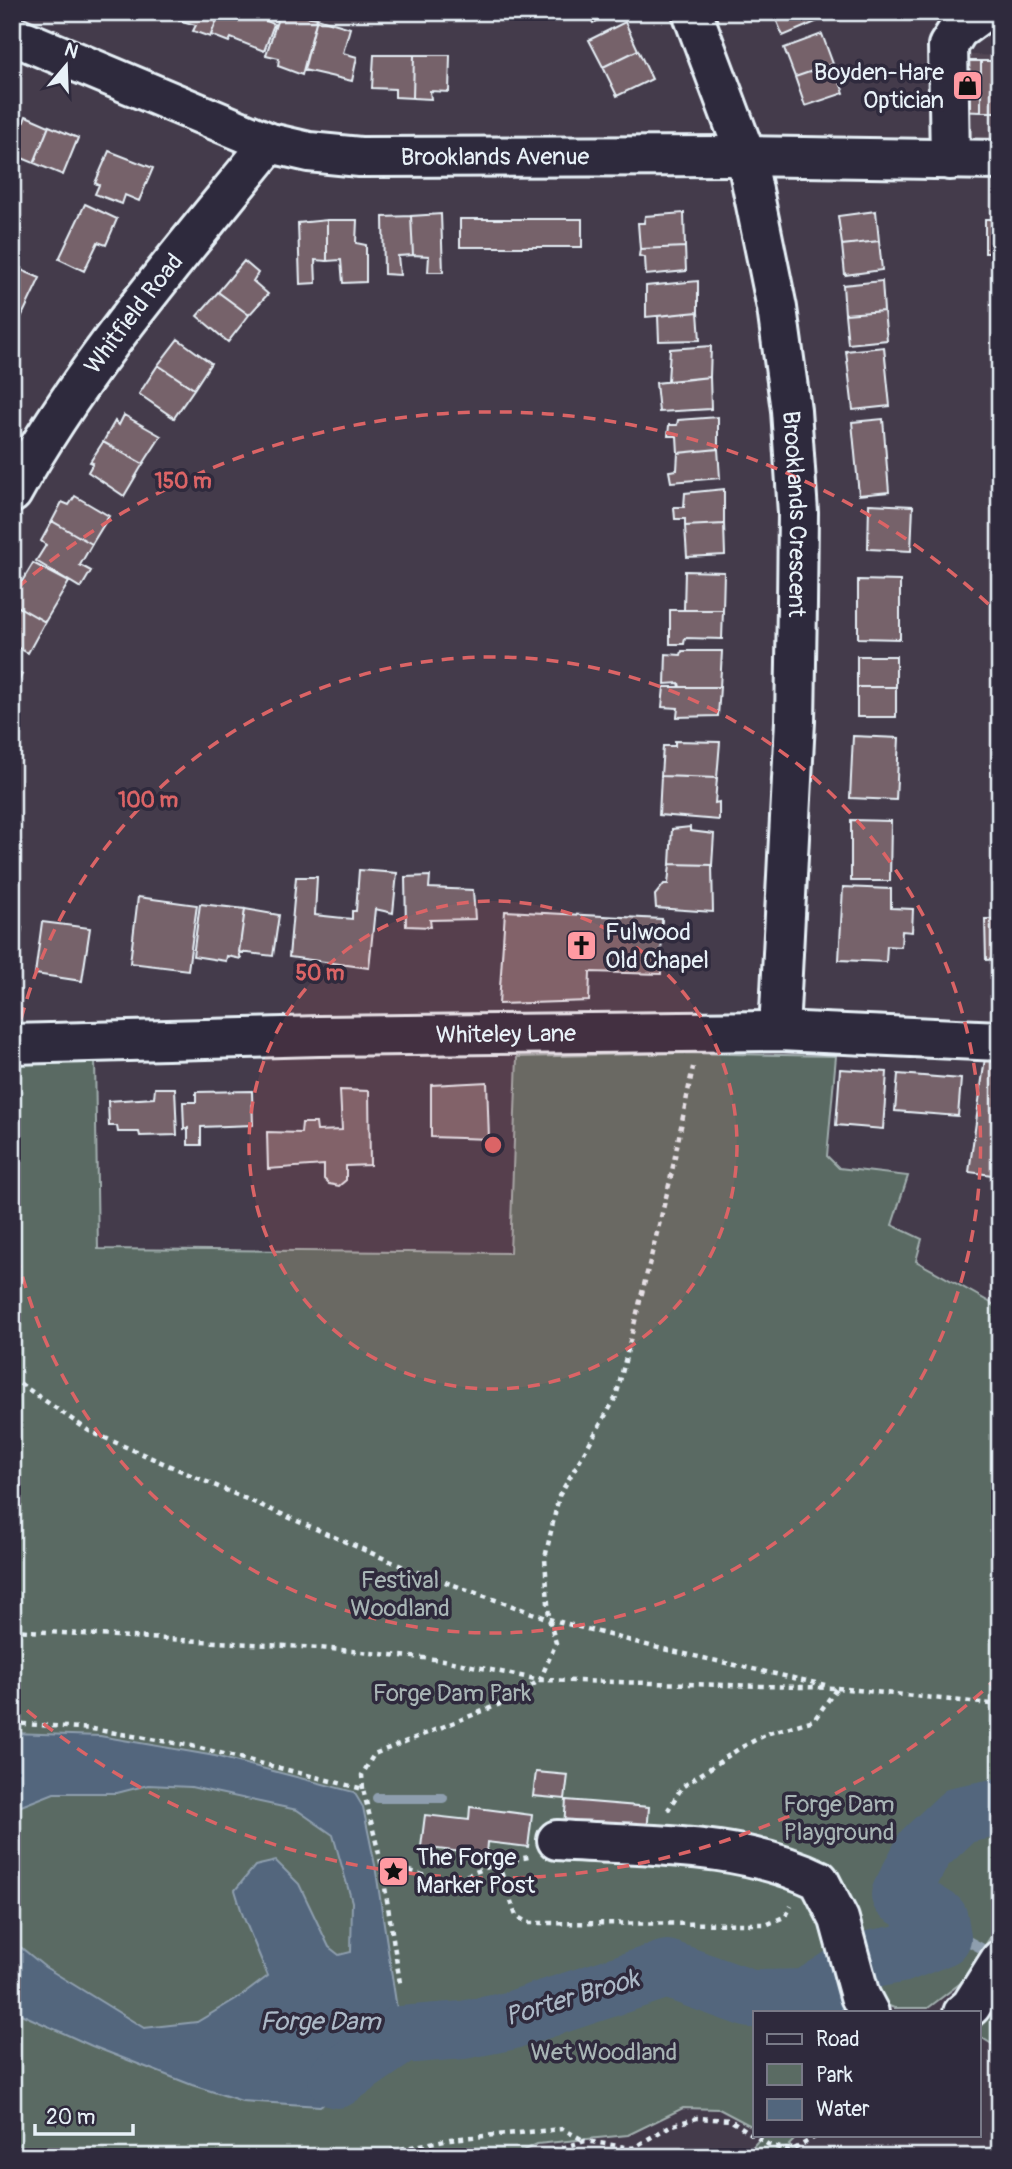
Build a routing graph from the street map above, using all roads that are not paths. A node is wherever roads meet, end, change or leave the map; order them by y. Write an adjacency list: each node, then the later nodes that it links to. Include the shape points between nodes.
1 (692, 12): 5 (street, Brooklands Crescent)
2 (981, 13): 6 (street, via 958,30 948,47)
3 (12, 35): 4 (street, Brooklands Avenue)
4 (270, 143): 5 (street, Brooklands Avenue, via 360,157); 8 (street, Whitfield Road, via 85,375)
5 (746, 156): 6 (street, Brooklands Avenue); 9 (street, Brooklands Crescent, via 777,308 791,410 798,513 794,721)
6 (950, 160): 7 (street, Brooklands Avenue)
7 (1000, 160)
8 (12, 493)
9 (779, 1031): 10 (street, Whiteley Lane); 11 (street, Whiteley Lane)
10 (1000, 1041)
11 (12, 1044)
12 (556, 1840): 14 (street, via 723,1851 776,1863 819,1880 839,1919)
13 (996, 1964): 15 (street)
14 (865, 2005)
15 (965, 2011)

